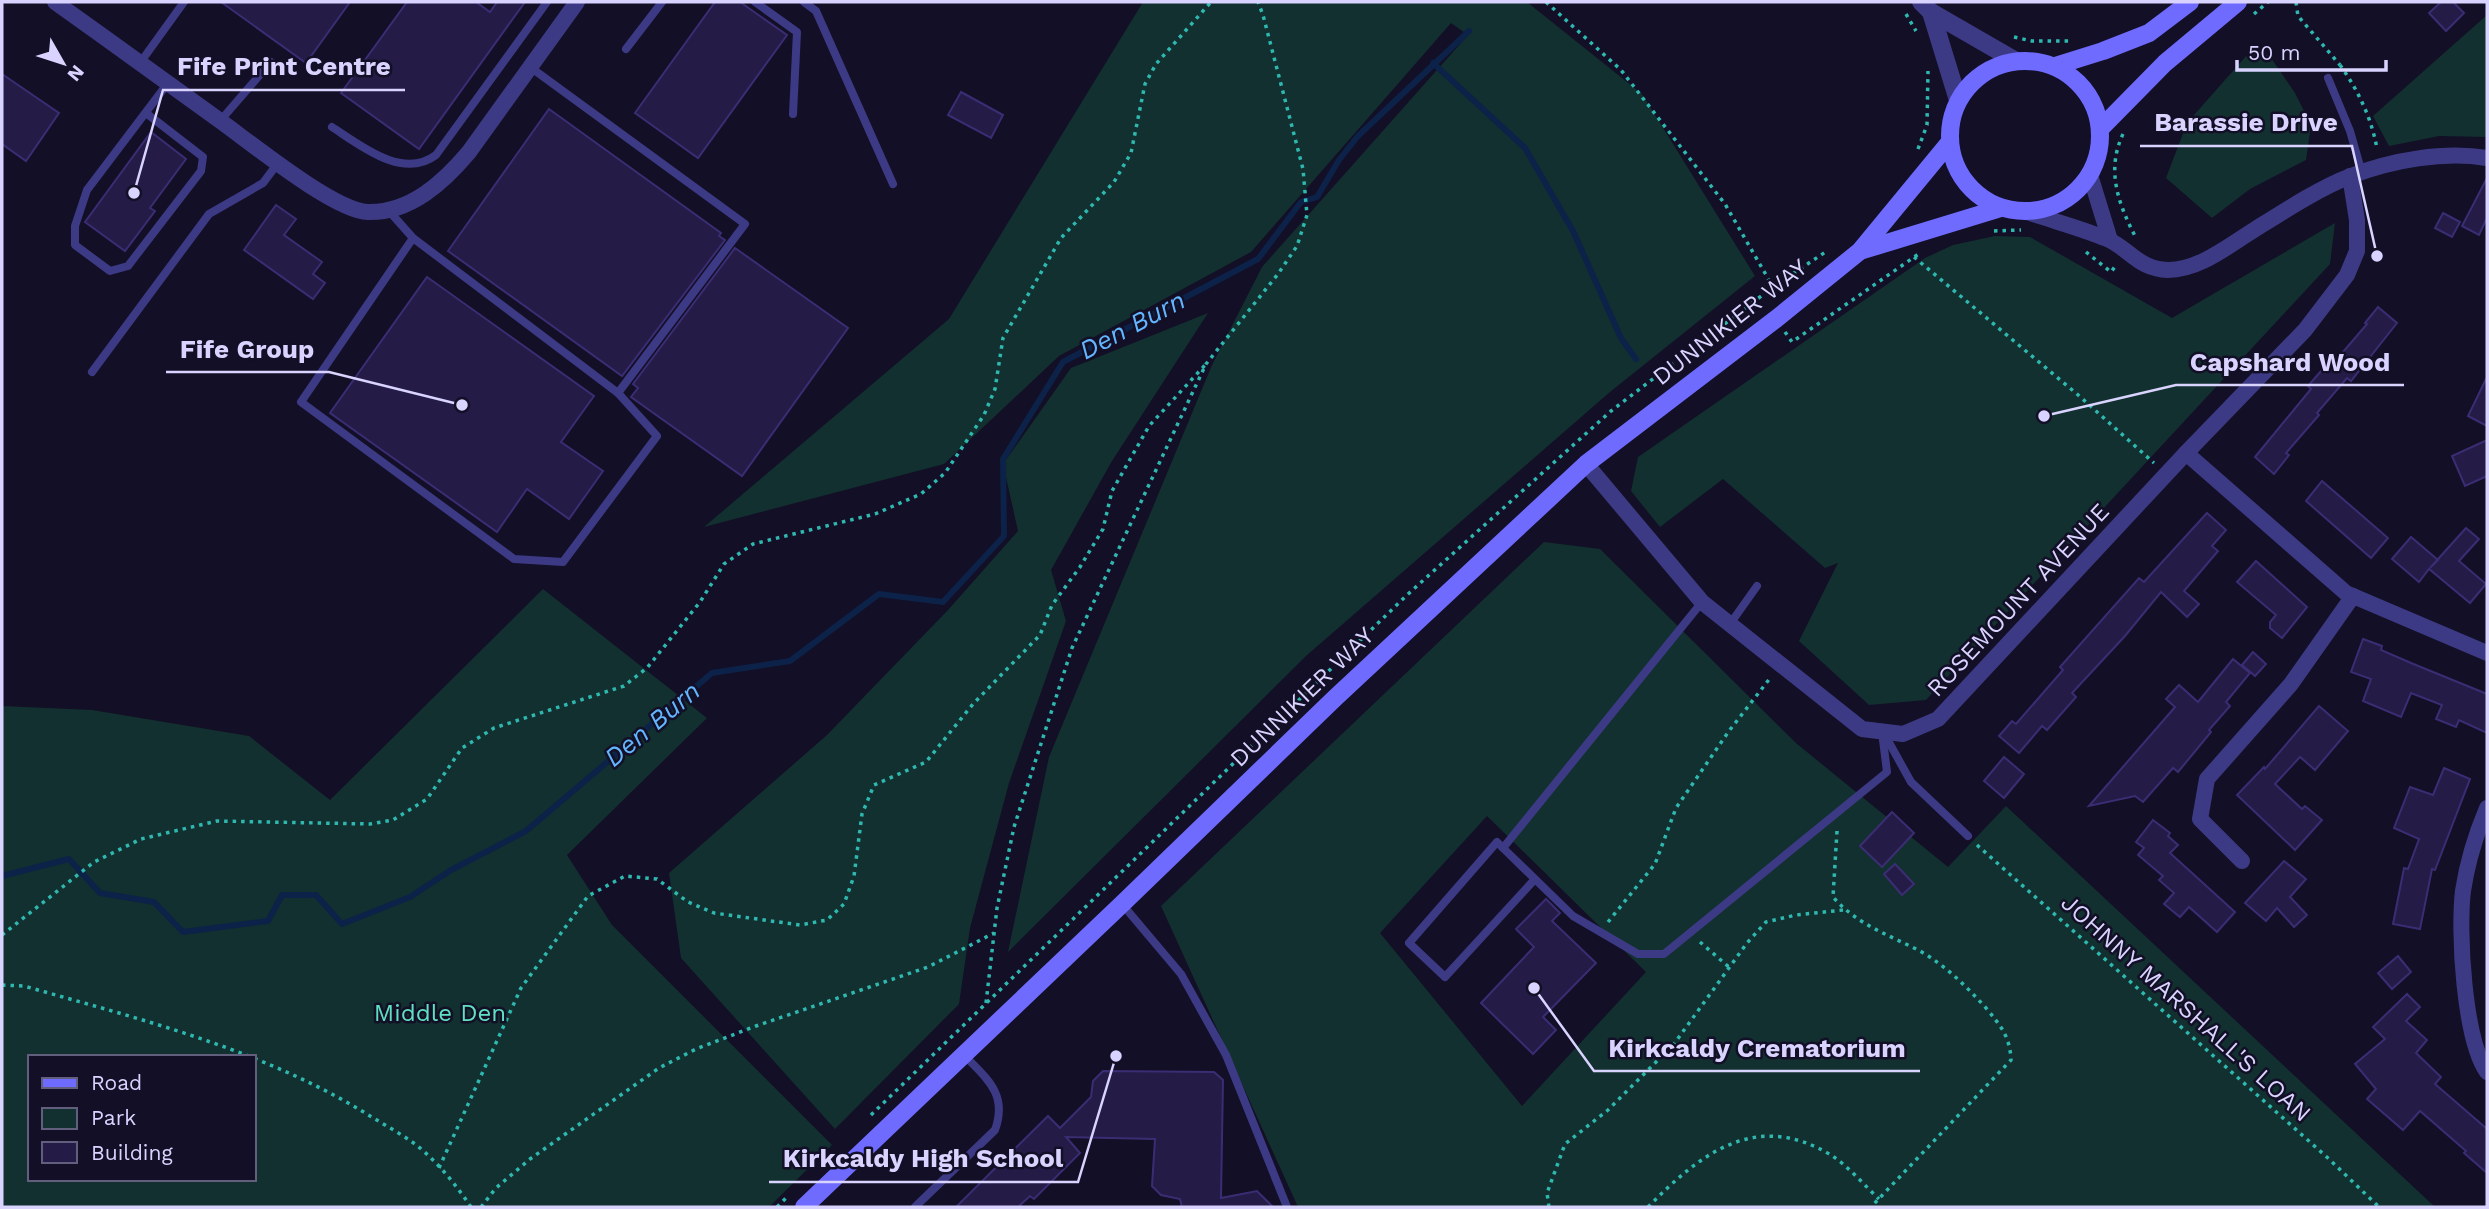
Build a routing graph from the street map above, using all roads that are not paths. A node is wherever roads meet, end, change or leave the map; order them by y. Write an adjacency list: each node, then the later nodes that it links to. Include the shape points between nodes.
1 (55, 2): 14 (street)
2 (184, 2): 14 (lane)
3 (547, 2): 23 (lane, via 436,155 425,163 410,165 387,159)
4 (577, 2): 16 (street)
5 (662, 2): 11 (lane)
6 (755, 2): 21 (lane, via 797,32)
7 (804, 2): 30 (lane, via 816,11)
8 (2190, 2): 15 (main road, via 2150,33)
9 (2238, 2): 24 (main road, via 2165,63)
10 (1922, 7): 12 (street); 19 (street)
11 (626, 50)
12 (2016, 61): 15 (main road); 19 (main road, via 1993,67 1973,81)
13 (271, 62): 22 (lane)
14 (140, 63): 18 (street)
15 (2055, 66): 24 (main road, via 2086,91)
16 (530, 67): 32 (street, via 450,176 428,194); 38 (lane, via 745,224)
17 (2328, 78): 28 (lane, via 2350,131)
18 (168, 83): 20 (lane); 22 (street)
19 (1958, 100): 25 (main road)
20 (146, 113): 20 (lane, via 87,190 75,226 75,245 110,271 128,266 201,171 203,157)
21 (793, 114)
22 (220, 121): 27 (street)
23 (332, 127)
24 (2100, 129): 29 (main road, via 2099,153)
25 (1950, 143): 31 (main road, via 1954,164 1965,183); 36 (main road, DUNNIKIER WAY)
26 (2487, 158): 28 (street, via 2410,160)
27 (278, 163): 32 (street, via 344,206 365,212); 37 (lane, via 262,183 209,214)
28 (2356, 174): 35 (street, via 2203,261 2184,267 2149,267); 39 (street, ROSEMOUNT AVENUE, via 2357,251 2347,275 2305,330)
29 (2090, 175): 33 (main road, via 2062,201); 35 (street)
30 (893, 184)
31 (2001, 208): 33 (main road); 36 (main road, DUNNIKIER WAY)
32 (389, 211): 34 (lane)
33 (2026, 212): 35 (street)
34 (413, 238): 38 (lane); 38 (lane, via 301,402 514,559 563,562 657,436)
35 (2110, 240)
36 (1860, 251): 40 (main road, DUNNIKIER WAY)
37 (92, 372)
38 (618, 393)
39 (2186, 453): 42 (street); 46 (street, ROSEMOUNT AVENUE, via 1938,719 1903,734)
40 (1586, 464): 43 (street, ROSEMOUNT AVENUE); 52 (main road, DUNNIKIER WAY)
41 (1757, 586): 44 (lane)
42 (2353, 596): 45 (street); 50 (street, via 2291,684 2207,779 2200,819)
43 (1702, 602): 44 (street, ROSEMOUNT AVENUE); 49 (lane)
44 (1730, 624): 46 (street, ROSEMOUNT AVENUE, via 1862,729)
45 (2487, 653)
46 (1882, 732): 48 (lane, via 1911,782); 51 (lane, via 1887,772 1664,954 1638,954 1600,932 1573,916)
47 (2487, 808): 54 (street, via 2463,892 2463,973 2471,1027)
48 (1968, 836)
49 (1503, 848): 51 (lane); 51 (lane, via 1497,842 1409,943 1445,977)
50 (2242, 861)
51 (1535, 879)
52 (1122, 904): 53 (main road, DUNNIKIER WAY); 57 (lane, via 1181,974 1226,1055)
53 (964, 1055): 55 (main road, DUNNIKIER WAY); 56 (lane, via 993,1085 1001,1114 995,1130)
54 (2487, 1072)
55 (804, 1207)
56 (915, 1207)
57 (1287, 1207)

